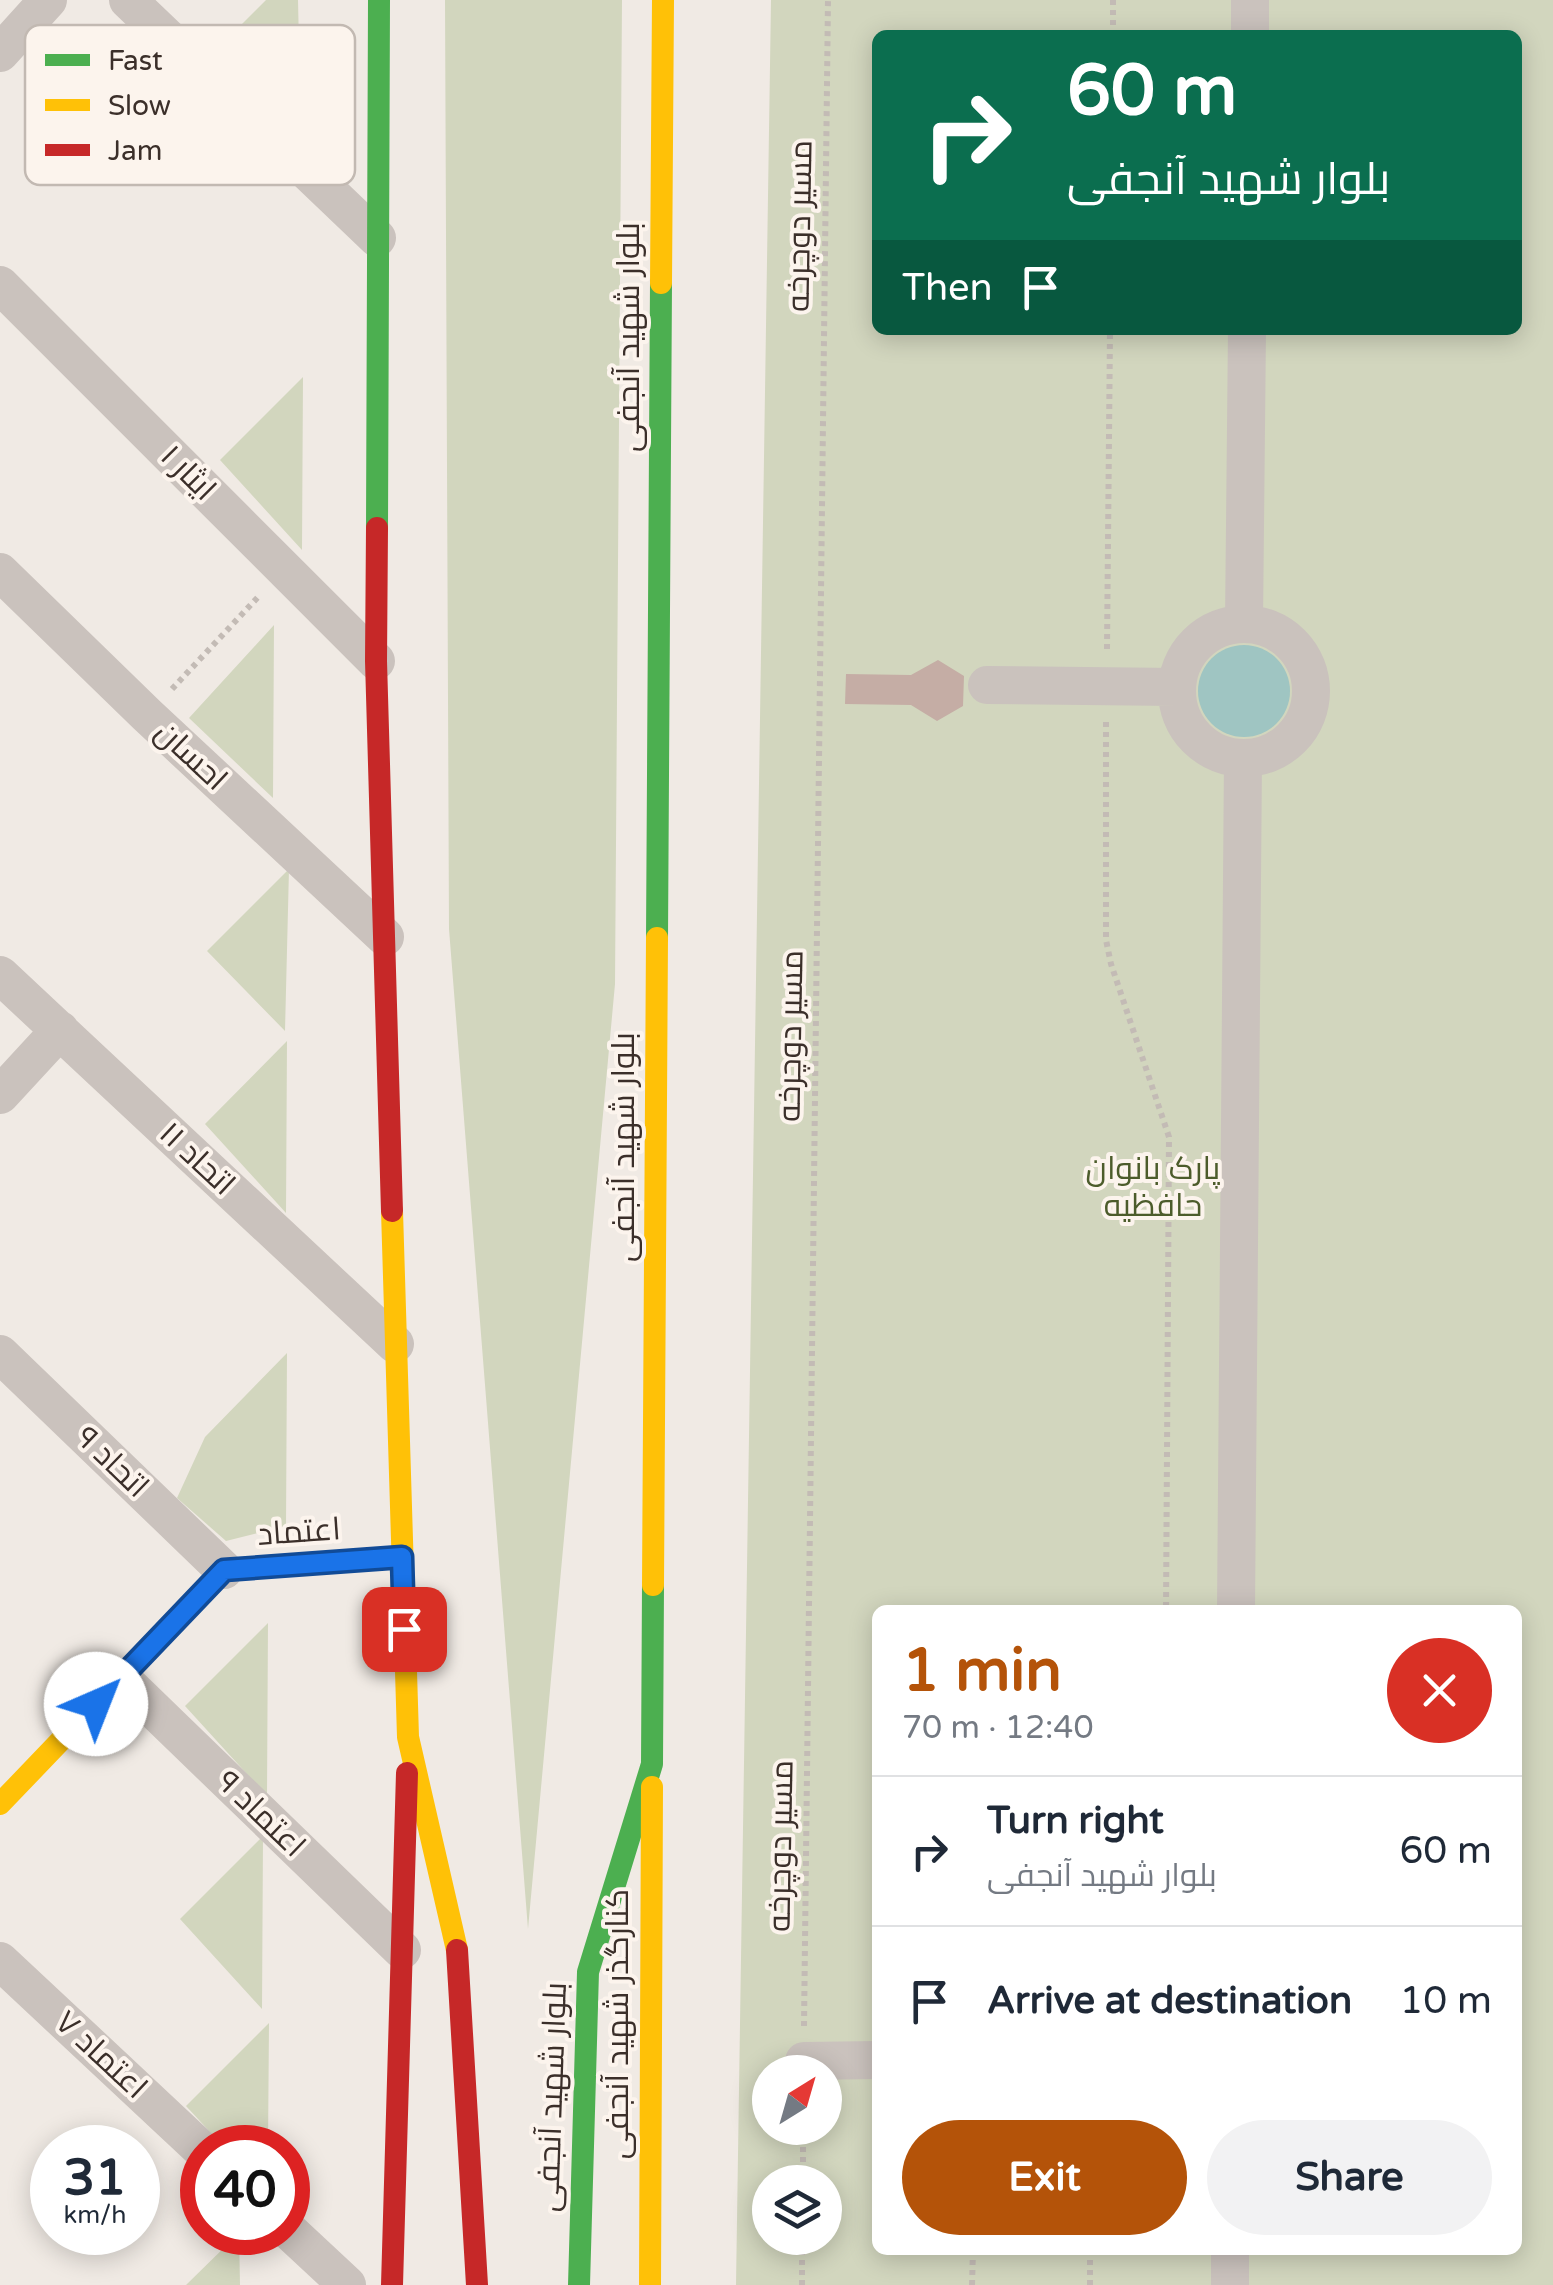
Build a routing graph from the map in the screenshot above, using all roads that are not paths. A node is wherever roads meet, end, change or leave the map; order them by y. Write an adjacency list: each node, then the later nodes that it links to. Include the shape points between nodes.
1 (48, 0): 6 (street)
2 (128, 0): 8 (street)
3 (380, 0): 12 (main road)
4 (663, 0): 32 (main road, بلوار شهید آنجفی)
5 (1250, 0): 9 (street)
6 (25, 25)
7 (25, 25): 10 (street)
8 (154, 25)
9 (1250, 30)
10 (0, 53)
11 (322, 185): 12 (street)
12 (377, 238): 17 (main road)
13 (0, 286): 17 (street, ایثار ۱)
14 (1247, 335): 16 (street)
15 (0, 572): 21 (street, احسان)
16 (1244, 622): 19 (street, via 1201,638 1185,656); 20 (street, via 1288,640 1311,679 1302,726 1266,755)
17 (376, 661): 21 (main road)
18 (986, 684): 19 (street)
19 (1177, 687): 20 (street, via 1185,724 1200,742)
20 (1243, 758): 29 (street)
21 (385, 937): 25 (main road)
22 (0, 975): 23 (street, اتحاد ۱۱)
23 (60, 1030): 24 (street); 25 (street, اتحاد ۱۱)
24 (0, 1095)
25 (395, 1344): 27 (main road)
26 (0, 1354): 28 (street, اتحاد ۹)
27 (402, 1557): 28 (main road, اعتماد); 31 (main road)
28 (224, 1570): 30 (main road, اعتماد)
29 (1236, 1605)
30 (121, 1678): 33 (main road, اعتماد); 34 (street, اعتماد ۹)
31 (408, 1737): 34 (main road); 43 (main road, via 459,1959)
32 (652, 1764): 44 (main road, بلوار شهید آنجفی, via 588,1972); 45 (main road, کنارگذر شهید آنجفی)
33 (7, 1783)
34 (402, 1950): 42 (main road)
35 (0, 1960): 38 (street, اعتماد ۷)
36 (842, 2060): 37 (street)
37 (872, 2060)
38 (180, 2129)
39 (310, 2251): 41 (street)
40 (1230, 2255): 46 (street)
41 (346, 2285)
42 (392, 2285)
43 (477, 2285)
44 (579, 2285)
45 (650, 2285)
46 (1230, 2285)

